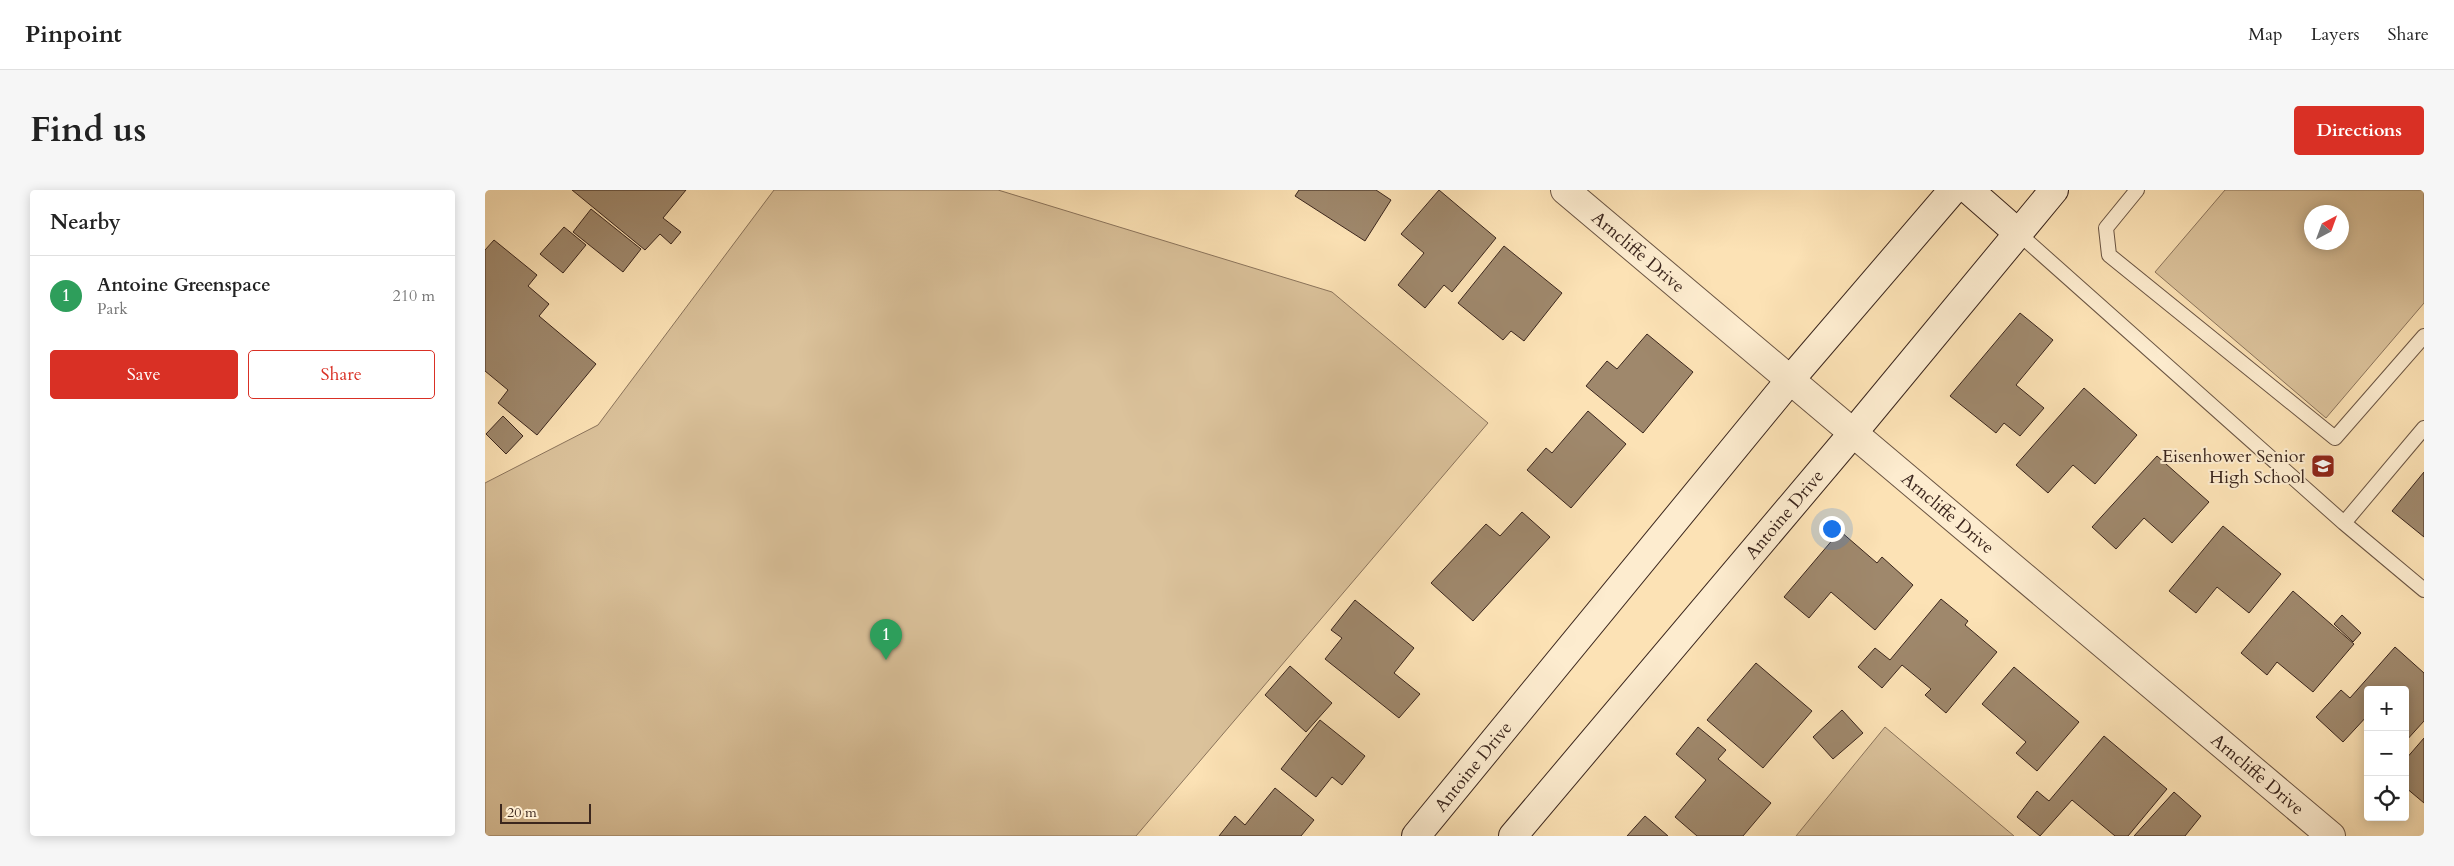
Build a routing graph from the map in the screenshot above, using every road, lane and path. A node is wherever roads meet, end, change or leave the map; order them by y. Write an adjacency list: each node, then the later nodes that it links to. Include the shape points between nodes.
1 (1565, 190): 8 (main road, Arncliffe Drive)
2 (1953, 190): 8 (main road, Antoine Drive)
3 (1969, 190): 6 (main road)
4 (2054, 190): 6 (main road, Antoine Drive)
5 (2137, 190): 7 (lane, via 2106,228 2109,255 2335,438)
6 (2019, 233): 10 (main road, Antoine Drive); 11 (lane)
7 (2424, 336)
8 (1790, 380): 10 (main road, Arncliffe Drive); 13 (main road, Antoine Drive)
9 (2424, 428): 11 (lane)
10 (1853, 433): 14 (main road, Antoine Drive); 15 (main road, Arncliffe Drive)
11 (2344, 523): 12 (lane)
12 (2424, 590)
13 (1428, 832)
14 (1513, 836)
15 (2331, 836)

